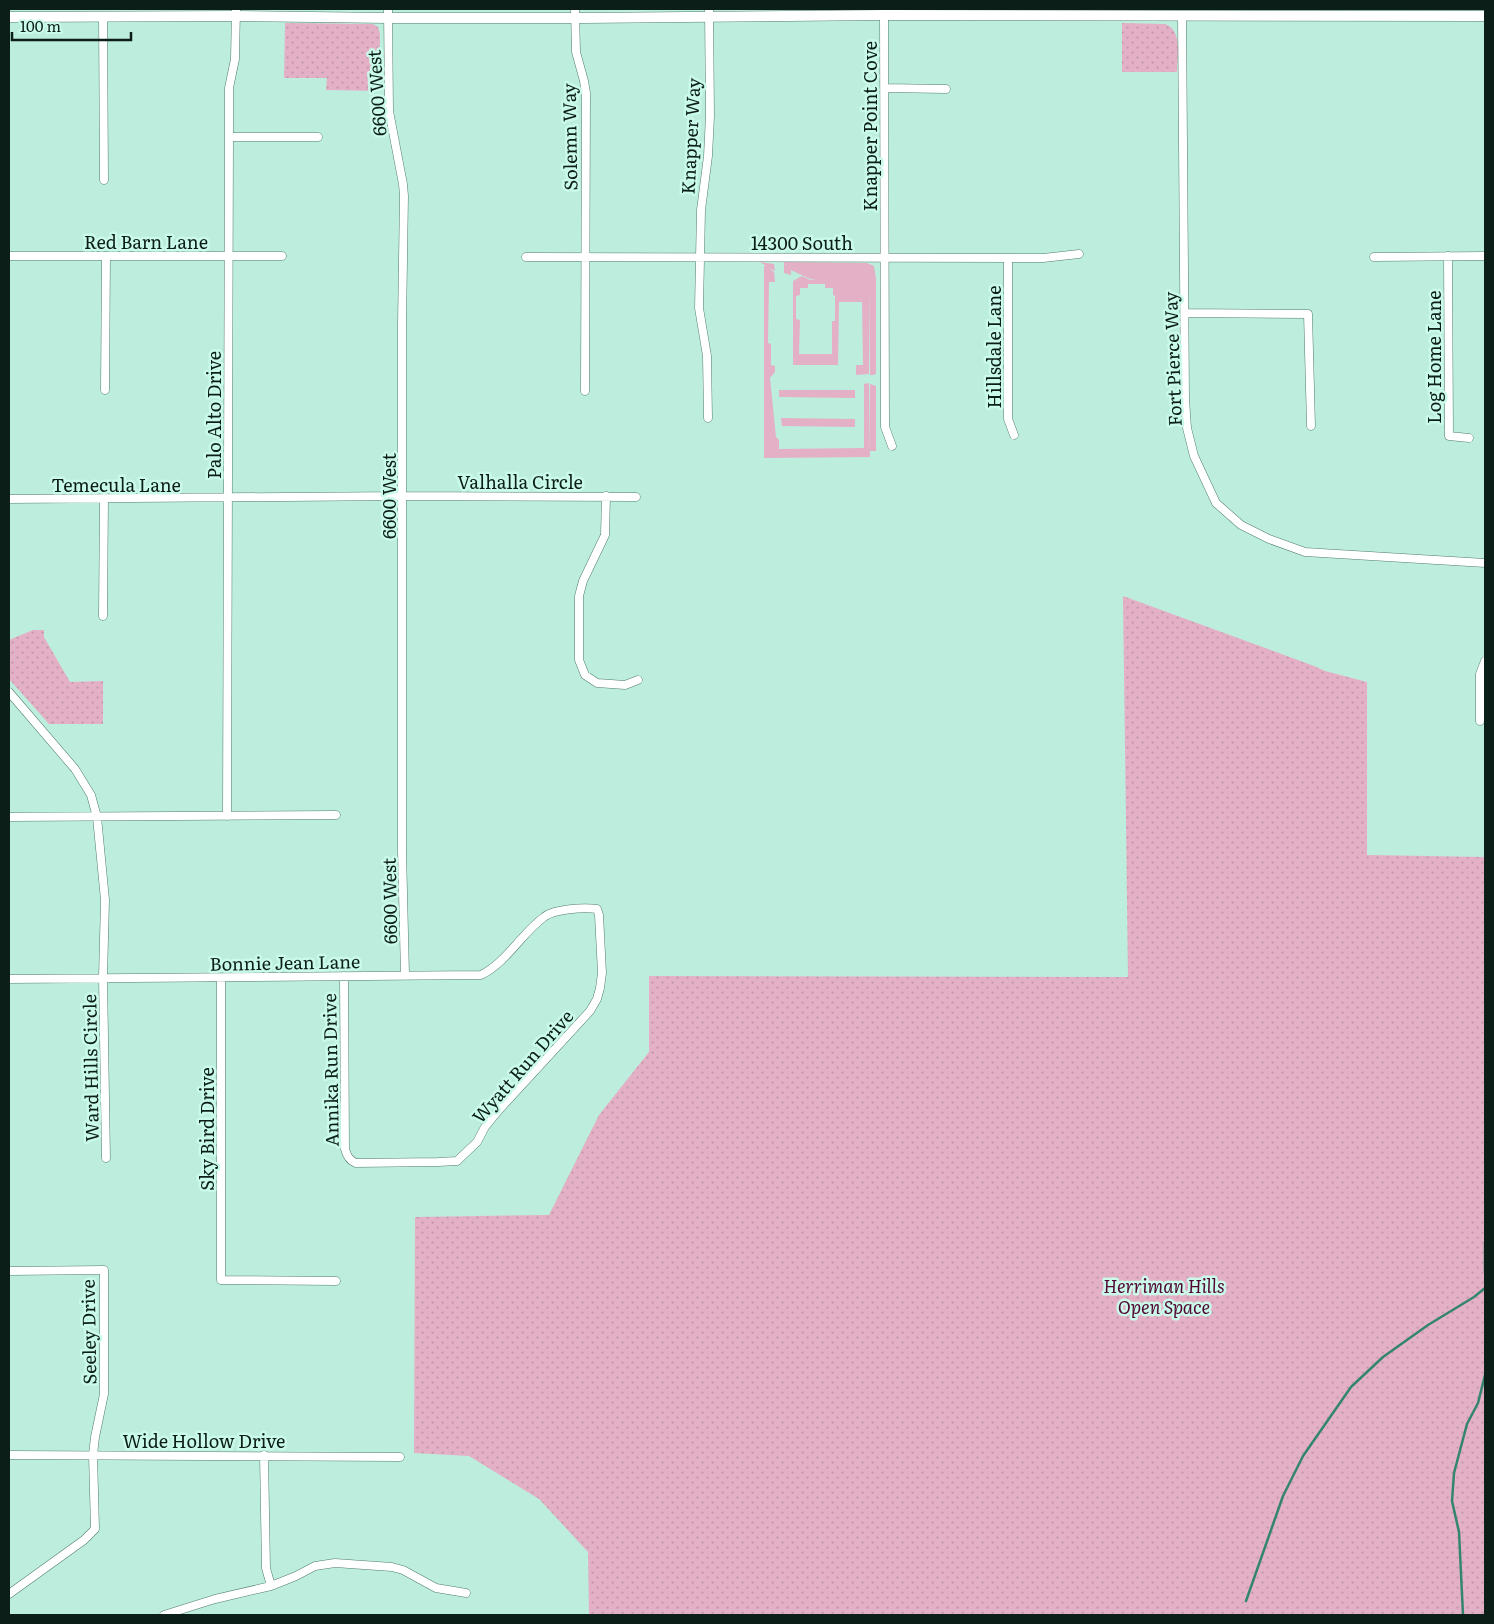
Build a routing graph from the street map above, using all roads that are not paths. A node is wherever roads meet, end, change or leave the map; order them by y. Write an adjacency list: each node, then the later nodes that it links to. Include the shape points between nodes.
1 (129, 12): 2 (street); 8 (street)
2 (236, 12): 4 (street); 14 (street, Palo Alto Drive)
3 (884, 12): 7 (street); 9 (street); 12 (street, Knapper Point Cove)
4 (388, 13): 5 (street); 38 (street, 6600 West, via 389,111 404,196)
5 (457, 13): 6 (street)
6 (575, 13): 7 (street); 25 (street, Solemn Way, via 576,52 586,94)
7 (709, 13): 26 (street, Knapper Way, via 710,116)
8 (103, 16): 11 (street); 16 (street)
9 (1182, 16): 10 (street); 30 (street, Fort Pierce Way)
10 (1485, 16)
11 (9, 17)
12 (885, 88): 13 (street); 27 (street, Knapper Point Cove)
13 (946, 89)
14 (228, 138): 15 (street); 20 (street, Palo Alto Drive)
15 (318, 138)
16 (104, 180)
17 (1079, 254): 29 (street, 14300 South)
18 (9, 256): 19 (street, Red Barn Lane)
19 (106, 256): 20 (street, Red Barn Lane); 31 (street)
20 (228, 256): 21 (street, Red Barn Lane); 42 (street, Palo Alto Drive)
21 (282, 256)
22 (1448, 256): 23 (street); 28 (street); 36 (street, Log Home Lane, via 1449,436)
23 (1485, 256)
24 (526, 257): 25 (street, 14300 South)
25 (585, 257): 26 (street, 14300 South); 32 (street, Solemn Way)
26 (699, 257): 27 (street, 14300 South); 33 (street, Knapper Way, via 699,308 707,356)
27 (884, 257): 29 (street, 14300 South); 37 (street, Knapper Point Cove, via 885,428)
28 (1374, 257)
29 (1008, 258): 35 (street, Hillsdale Lane, via 1008,419)
30 (1185, 313): 34 (street, via 1308,314); 44 (street, Fort Pierce Way, via 1185,399 1187,428 1194,456 1216,503 1241,525 1305,552)
31 (105, 390)
32 (585, 391)
33 (708, 418)
34 (1311, 426)
35 (1014, 435)
36 (1469, 438)
37 (892, 446)
38 (403, 496): 39 (street, Valhalla Circle); 42 (street, Temecula Lane); 55 (street, 6600 West)
39 (606, 496): 40 (street, Valhalla Circle); 47 (street, via 605,535 579,596 579,660 585,675 597,683 625,685)
40 (636, 497)
41 (104, 498): 42 (street, Temecula Lane); 43 (street, Temecula Lane); 45 (street)
42 (228, 498): 51 (street, Palo Alto Drive)
43 (9, 499)
44 (1485, 563)
45 (103, 616)
46 (1485, 661): 49 (street, via 1480,674)
47 (638, 680)
48 (9, 692): 53 (street, Ward Hills Circle, via 76,769)
49 (1480, 721)
50 (336, 814): 51 (street)
51 (227, 816): 53 (street)
52 (9, 817): 53 (street)
53 (97, 817): 57 (street, Ward Hills Circle, via 105,900)
54 (597, 909): 55 (street, Bonnie Jean Lane, via 564,910 545,916 496,965 481,975); 61 (street, Wyatt Run Drive, via 602,973 597,999 590,1011 498,1111 477,1142 457,1161)
55 (405, 975): 56 (street, Bonnie Jean Lane)
56 (344, 976): 58 (street, Bonnie Jean Lane); 61 (street, Annika Run Drive, via 345,1148)
57 (103, 977): 58 (street, Bonnie Jean Lane); 59 (street, Bonnie Jean Lane); 60 (street, Ward Hills Circle)
58 (221, 978): 63 (street, Sky Bird Drive, via 221,1280)
59 (9, 979)
60 (106, 1158)
61 (350, 1161)
62 (9, 1271): 65 (street, Seeley Drive, via 104,1270 104,1394)
63 (336, 1281)
64 (9, 1455): 65 (street, Wide Hollow Drive)
65 (93, 1455): 66 (street, Wide Hollow Drive); 70 (street, via 94,1529 84,1540)
66 (264, 1455): 67 (street, Wide Hollow Drive); 68 (street, via 266,1568)
67 (400, 1457)
68 (270, 1586): 69 (street, via 315,1566 335,1563 392,1567 436,1588); 71 (street)
69 (466, 1593)
70 (9, 1594)
71 (164, 1615)

